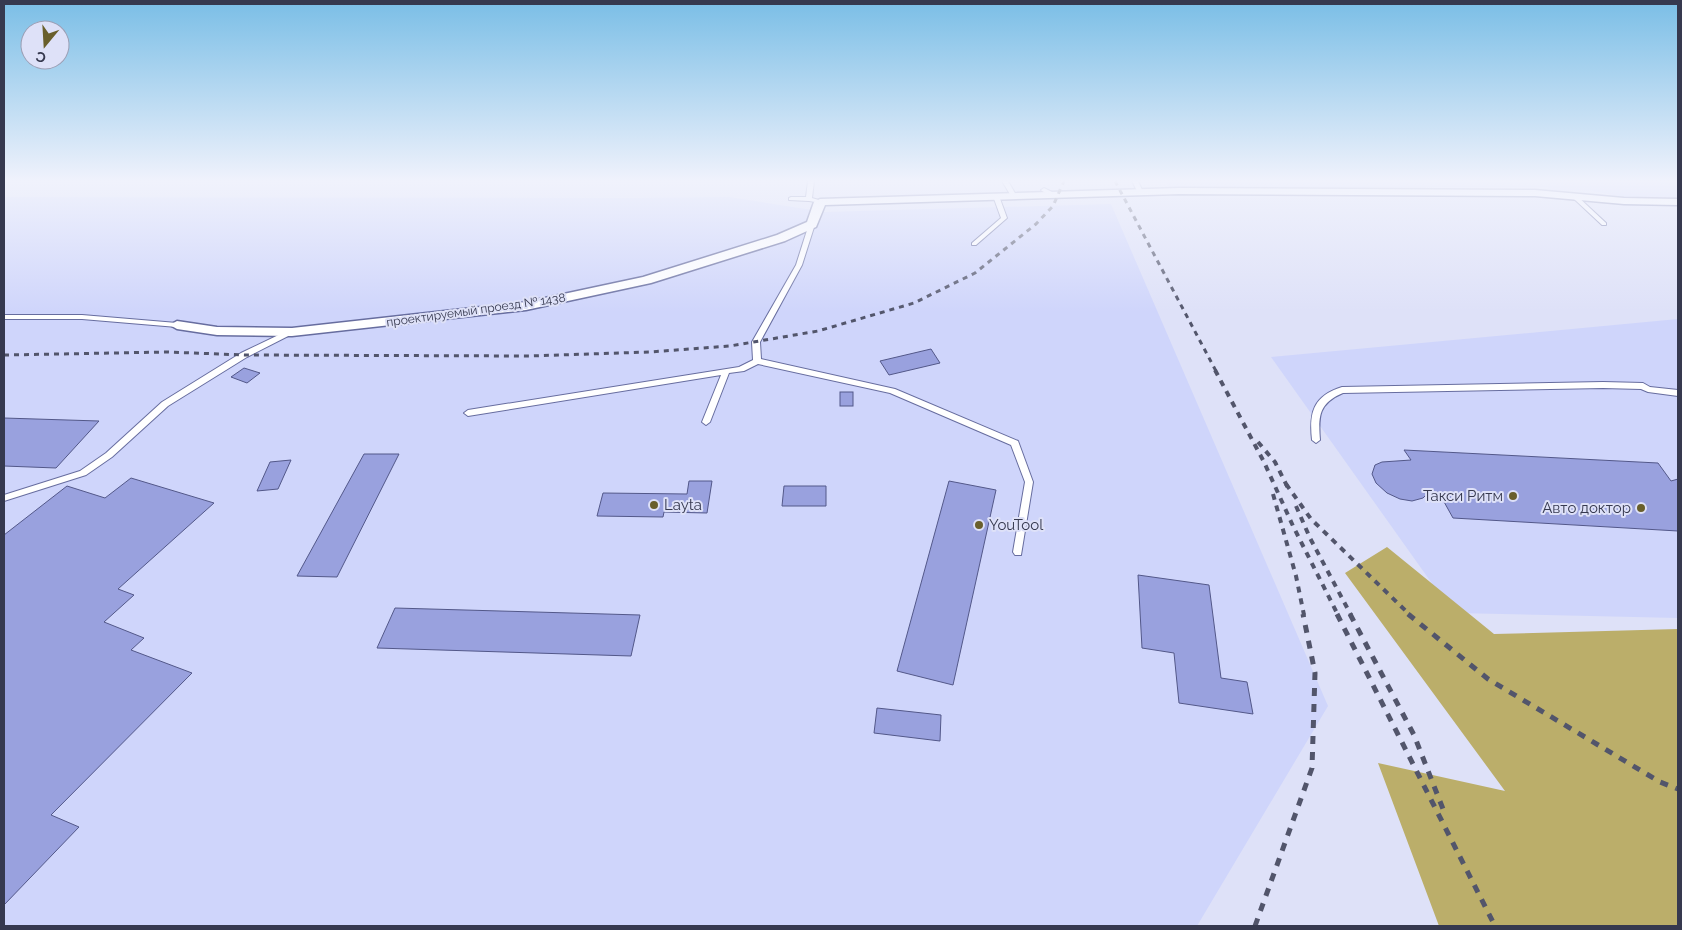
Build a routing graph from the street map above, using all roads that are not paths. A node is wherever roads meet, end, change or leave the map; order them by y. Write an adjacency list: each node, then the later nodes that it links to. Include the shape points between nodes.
1 (812, 224): 6 (street, проектируемый проезд № 1438, via 729,255 581,295 526,306); 7 (lane, via 799,265 756,342)
2 (997, 224): 3 (lane)
3 (974, 244)
4 (4, 317): 5 (lane, via 82,317)
5 (177, 325): 6 (street, проектируемый проезд № 1438, via 217,331)
6 (292, 332): 13 (lane, via 244,355 164,404 109,455 83,473)
7 (757, 360): 8 (lane, via 741,369); 14 (lane, via 892,391 1015,443 1029,482)
8 (726, 371): 10 (lane); 11 (lane)
9 (1678, 393): 12 (lane, via 1643,386 1603,385 1342,390 1330,394 1318,406 1314,420)
10 (468, 412)
11 (706, 422)
12 (1316, 440)
13 (4, 498)
14 (1018, 552)

